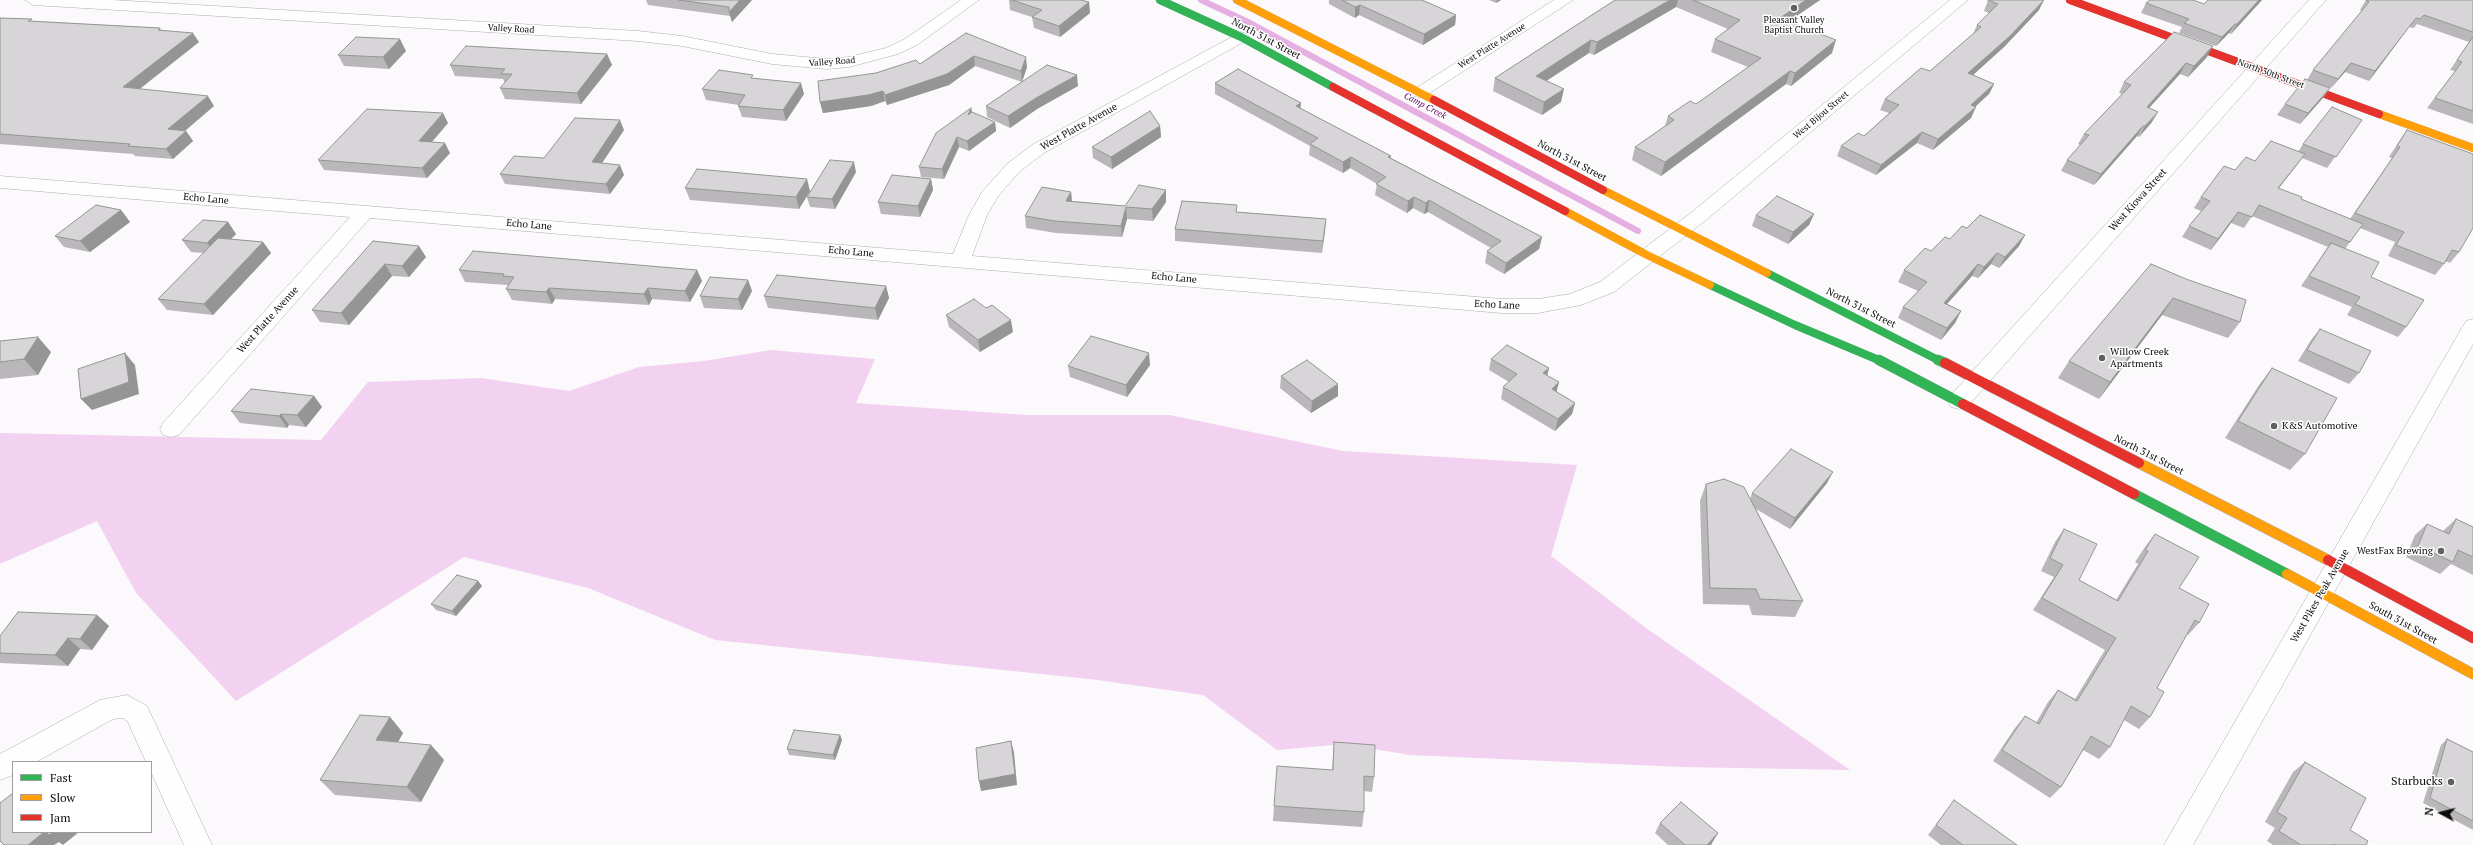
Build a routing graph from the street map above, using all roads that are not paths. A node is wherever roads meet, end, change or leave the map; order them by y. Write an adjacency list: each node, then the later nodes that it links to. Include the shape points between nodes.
1 (33, 0): 2 (street, Valley Road, via 638,36 682,41 772,59 827,64 849,62 892,51 911,42)
2 (971, 0)
3 (1160, 0): 9 (main road, North 31st Street)
4 (1236, 0): 11 (main road, North 31st Street)
5 (1565, 0): 11 (street, West Platte Avenue)
6 (1960, 0): 15 (street, West Bijou Street)
7 (2070, 0): 10 (main road, North 30th Street)
8 (2318, 0): 10 (street, West Kiowa Street)
9 (1241, 37): 16 (main road, North 31st Street); 17 (street, West Platte Avenue, via 1038,150 1013,168 990,192)
10 (2256, 68): 12 (main road, North 30th Street); 19 (street, West Kiowa Street)
11 (1419, 92): 15 (main road, North 31st Street)
12 (2473, 148)
13 (0, 182): 14 (street, Echo Lane)
14 (365, 212): 17 (street, Echo Lane); 21 (street, West Platte Avenue)
15 (1682, 231): 16 (street, Echo Lane); 19 (main road, North 31st Street)
16 (1647, 255): 17 (street, Echo Lane, via 1607,287 1574,300 1538,306 1471,303); 20 (main road, North 31st Street, via 1795,325 1878,359)
17 (960, 261)
18 (2473, 326): 22 (street, West Pikes Peak Avenue)
19 (1977, 380): 20 (street, West Kiowa Street); 22 (main road, North 31st Street)
20 (1959, 401): 23 (main road, North 31st Street)
21 (171, 429)
22 (2338, 565): 23 (street, West Pikes Peak Avenue); 24 (main road, North 31st Street)
23 (2323, 592): 25 (main road, South 31st Street); 30 (street, West Pikes Peak Avenue)
24 (2473, 638)
25 (2473, 674)
26 (12, 761): 28 (street)
27 (13, 761): 29 (street, via 109,708 127,706 138,714)
28 (0, 768)
29 (198, 845)
30 (2178, 845)

